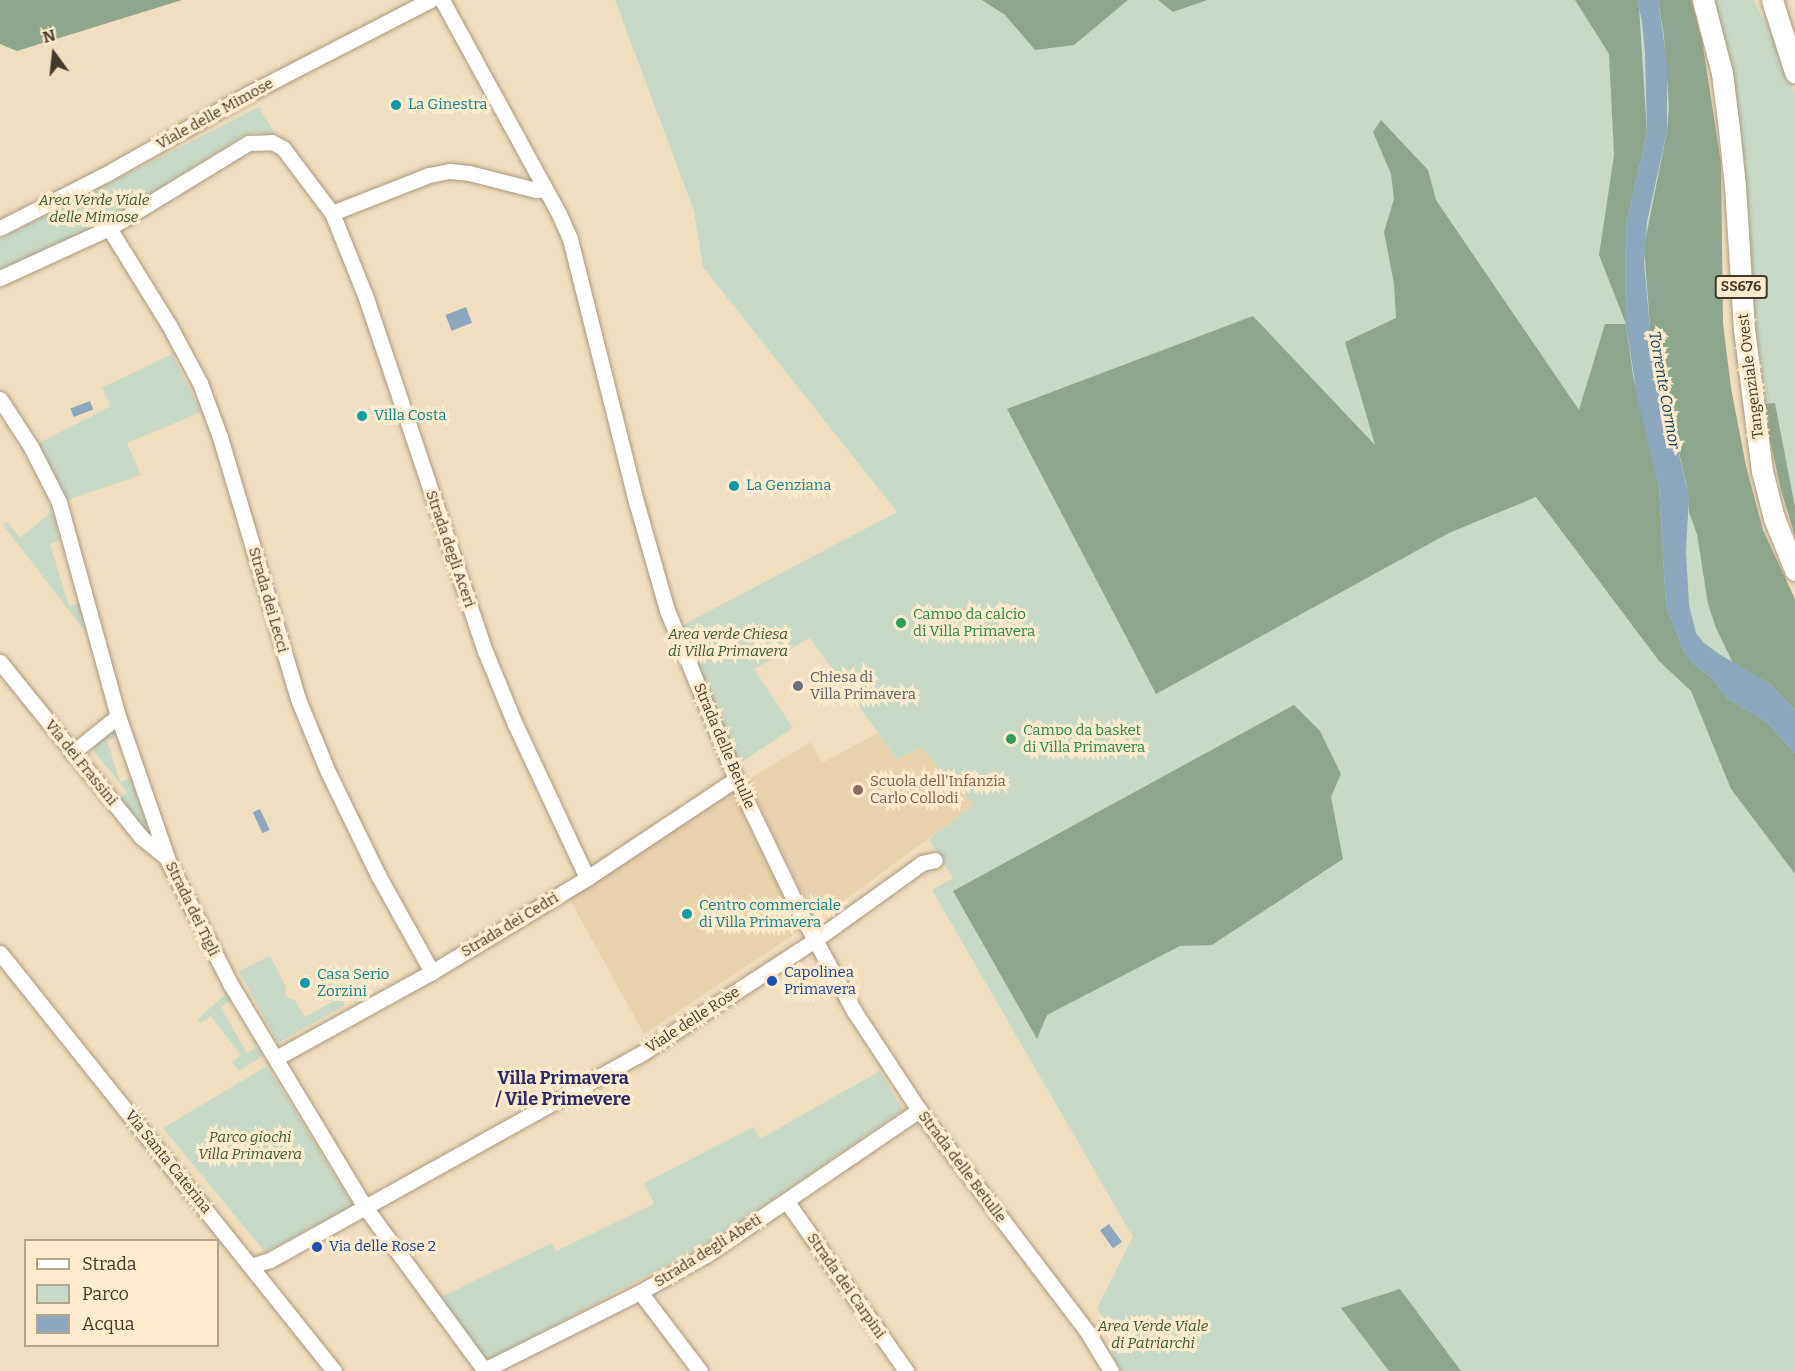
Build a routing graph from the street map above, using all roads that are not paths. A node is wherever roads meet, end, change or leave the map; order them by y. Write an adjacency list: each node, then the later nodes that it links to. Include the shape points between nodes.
1 (430, 0): 9 (street, Viale delle Mimose)
2 (442, 0): 7 (street, Strada delle Betulle)
3 (1703, 0): 13 (highway, Tangenziale Ovest / SS676, via 1722,73 1735,186 1744,329 1762,471 1774,518)
4 (1774, 0): 5 (highway); 6 (highway)
5 (1795, 36)
6 (1795, 72)
7 (545, 189): 8 (street, via 450,171 429,175); 17 (street, Strada delle Betulle, via 570,239 636,505 667,610)
8 (332, 213): 10 (street, Strada degli Aceri, via 284,148 260,141 236,149); 20 (street, Strada degli Aceri, via 365,295 485,651)
9 (0, 228)
10 (109, 228): 11 (street, Strada degli Aceri); 23 (street, Strada dei Lecci, via 170,325 200,383 220,437 298,699 368,855)
11 (0, 278)
12 (0, 399): 15 (street, Strada dei Tigli, via 31,447 59,502)
13 (1795, 570)
14 (0, 662): 16 (street, Via dei Frassini)
15 (118, 716): 16 (street); 18 (street, Strada dei Tigli)
16 (72, 753): 18 (street, Via dei Frassini, via 141,837)
17 (735, 779): 20 (street, Strada dei Cedri); 21 (street, Strada delle Betulle)
18 (167, 859): 24 (street, Strada dei Tigli, via 231,985)
19 (935, 860): 21 (street, Viale delle Rose, via 922,864)
20 (587, 878): 23 (street, Strada dei Cedri)
21 (815, 940): 25 (street, Strada delle Betulle, via 854,1011); 27 (street, Viale delle Rose, via 639,1055)
22 (0, 953): 28 (street, Via Santa Caterina)
23 (432, 972): 24 (street, Strada dei Cedri)
24 (276, 1058): 27 (street, Strada dei Tigli)
25 (919, 1110): 26 (street, Strada degli Abeti); 34 (street, Strada delle Betulle, via 1088,1333)
26 (787, 1202): 29 (street, Strada degli Abeti); 33 (street, Strada dei Carpini)
27 (365, 1207): 28 (street, Viale delle Rose, via 260,1265); 31 (street, Strada dei Tigli)
28 (251, 1266): 30 (street, Via Santa Caterina)
29 (640, 1292): 31 (street, Strada degli Abeti); 32 (street)
30 (334, 1371)
31 (484, 1371)
32 (700, 1371)
33 (906, 1371)
34 (1111, 1371)

